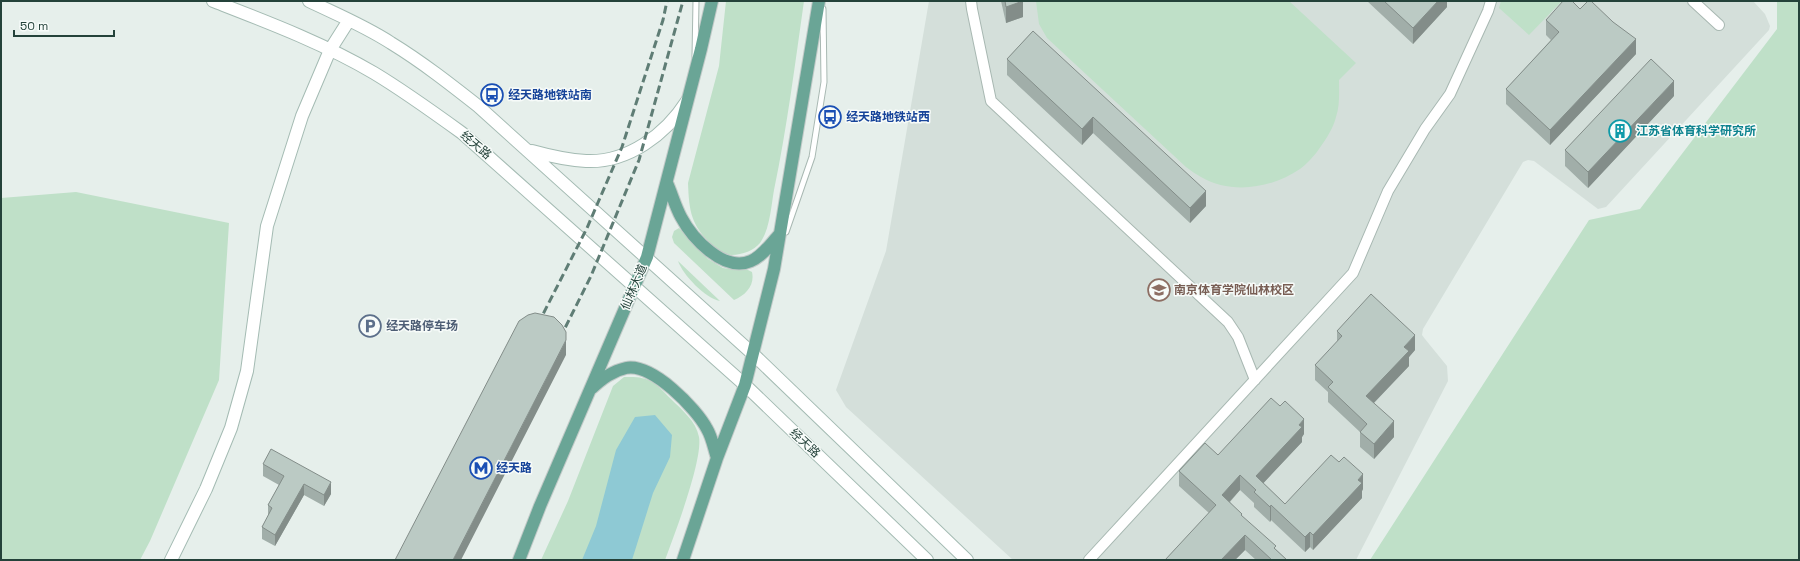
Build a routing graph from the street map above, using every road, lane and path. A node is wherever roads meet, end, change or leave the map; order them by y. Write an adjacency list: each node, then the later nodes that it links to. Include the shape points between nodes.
1 (213, 1): 12 (main road, 经天路, via 276,25)
2 (309, 1): 10 (main road)
3 (696, 1): 13 (lane)
4 (712, 1): 13 (main road, 仙林大道)
5 (819, 1): 17 (main road)
6 (823, 1): 19 (lane, via 824,82 812,157)
7 (971, 1): 22 (street, via 991,101 1228,322 1238,337)
8 (1491, 1): 22 (street, via 1450,94 1425,129 1388,190 1353,273)
9 (1694, 1): 11 (street)
10 (349, 20): 12 (main road); 15 (main road, via 390,42 430,69)
11 (1719, 24)
12 (330, 50): 20 (main road, 经天路, via 373,72 462,132); 26 (main road, via 302,116 267,226 247,371 231,428 206,489)
13 (695, 74): 14 (main road, 仙林大道)
14 (689, 98): 15 (main road, via 665,128 630,152 588,161 557,158); 16 (main road, 仙林大道)
15 (529, 150): 18 (main road)
16 (667, 183): 17 (main road, via 688,228 722,260 734,263 750,262 765,251); 18 (main road, 仙林大道)
17 (780, 234): 19 (main road)
18 (647, 257): 20 (main road, 仙林大道); 21 (main road)
19 (774, 269): 21 (main road)
20 (635, 287): 23 (main road, 经天路); 24 (main road, 仙林大道)
21 (753, 354): 23 (main road); 30 (main road)
22 (1255, 380): 31 (street)
23 (745, 385): 25 (main road); 29 (main road, 经天路)
24 (590, 389): 25 (main road, via 608,375 621,370 646,370 660,378 691,408 707,429); 27 (main road, 仙林大道)
25 (717, 458): 28 (main road)
26 (171, 560)
27 (519, 560)
28 (683, 560)
29 (927, 560)
30 (967, 560)
31 (1089, 560)

